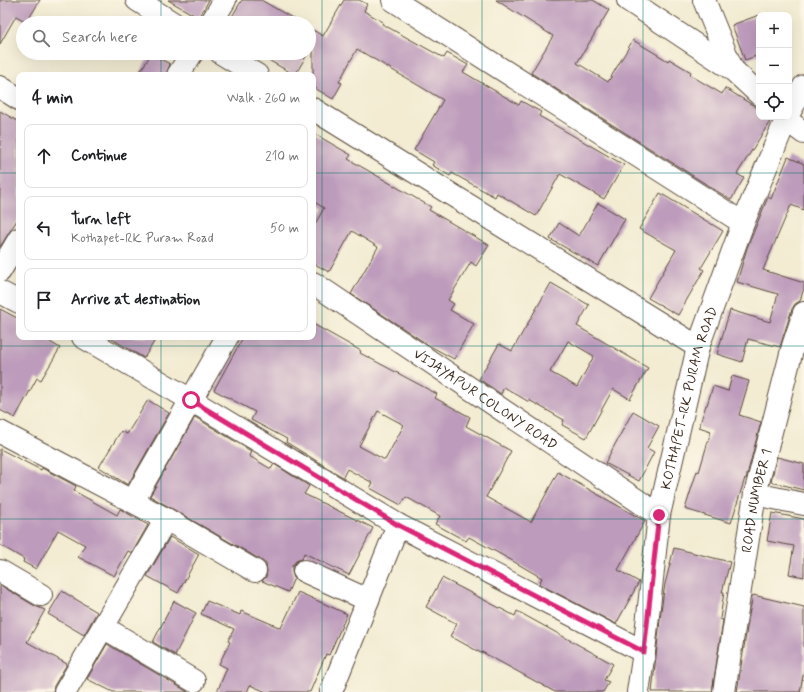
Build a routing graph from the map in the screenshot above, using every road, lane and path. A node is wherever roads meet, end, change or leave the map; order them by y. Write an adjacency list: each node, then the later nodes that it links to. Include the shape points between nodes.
1 (137, 0): 6 (street)
2 (225, 0): 7 (street)
3 (392, 0): 22 (street)
4 (628, 0): 10 (street)
5 (704, 0): 10 (street)
6 (162, 16)
7 (215, 16)
8 (188, 60): 11 (street)
9 (232, 60): 12 (street)
10 (732, 69): 15 (street)
11 (180, 72)
12 (252, 72)
13 (804, 86): 17 (street, KOTHAPET-RK PURAM ROAD)
14 (0, 87): 16 (street)
15 (756, 91)
16 (16, 97)
17 (792, 107)
18 (316, 112): 31 (street)
19 (785, 120): 22 (street, KOTHAPET-RK PURAM ROAD)
20 (789, 120): 21 (street)
21 (804, 133)
22 (743, 222): 31 (street, KOTHAPET-RK PURAM ROAD)
23 (16, 244): 24 (street)
24 (0, 271)
25 (316, 285): 37 (street, VIJAYAPUR COLONY ROAD)
26 (0, 292): 27 (street)
27 (16, 300)
28 (804, 313): 34 (street, ROAD NUMBER 1)
29 (94, 340): 32 (street)
30 (225, 340): 32 (street)
31 (698, 346): 37 (street, KOTHAPET-RK PURAM ROAD)
32 (191, 400): 35 (street); 39 (street)
33 (0, 432): 35 (street)
34 (755, 494): 36 (street); 51 (street, ROAD NUMBER 1)
35 (132, 501): 38 (street)
36 (804, 504)
37 (659, 515): 46 (street, KOTHAPET-RK PURAM ROAD)
38 (166, 519): 41 (street); 45 (street)
39 (398, 525): 44 (street); 46 (street)
40 (0, 571): 43 (street)
41 (255, 571)
42 (304, 571): 44 (street)
43 (41, 595)
44 (368, 600): 49 (street)
45 (103, 627): 47 (street); 48 (street)
46 (644, 652): 50 (street, KOTHAPET-RK PURAM ROAD)
47 (194, 681)
48 (65, 692)
49 (331, 692)
50 (638, 692)
51 (724, 692)

